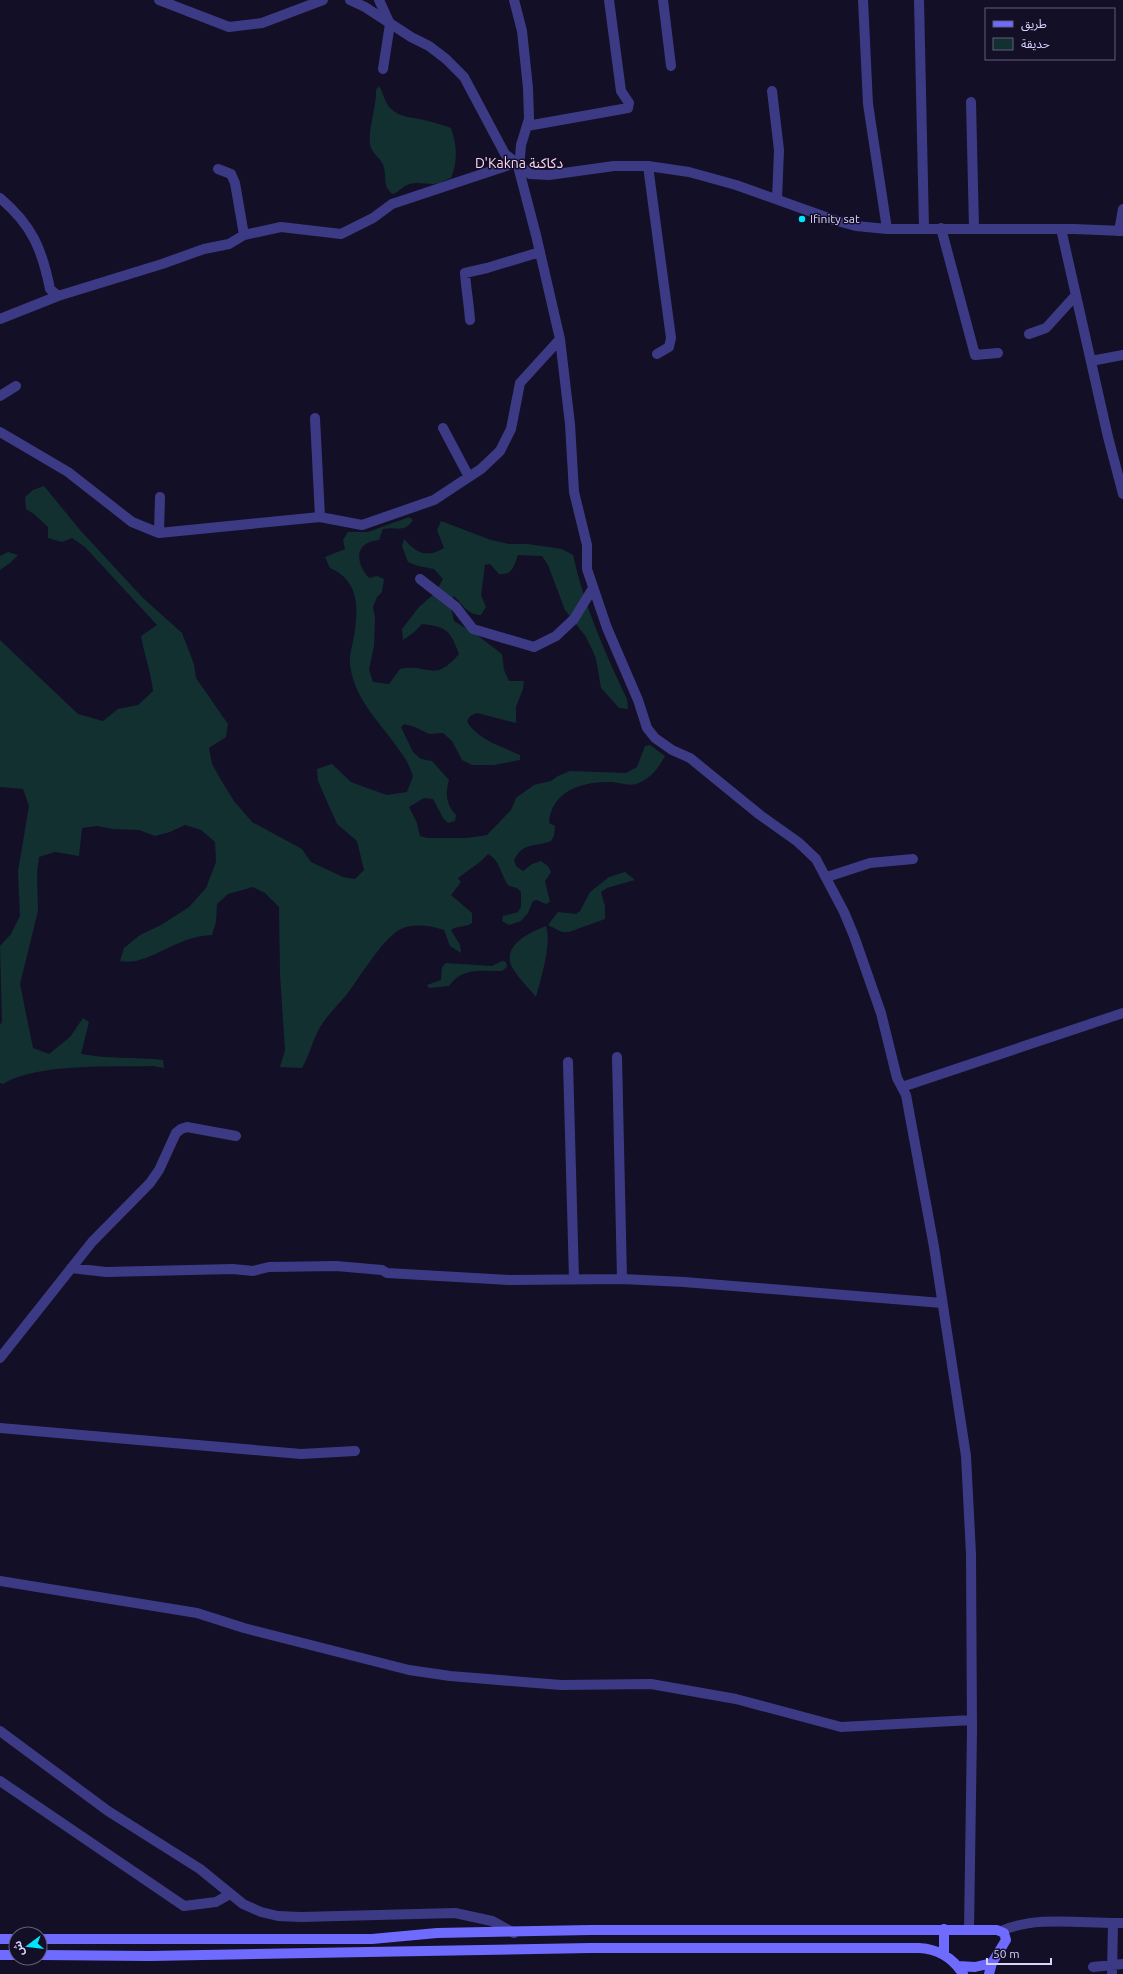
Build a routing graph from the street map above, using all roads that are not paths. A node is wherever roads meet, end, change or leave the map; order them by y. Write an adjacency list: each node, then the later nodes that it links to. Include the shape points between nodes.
1 (159, 0): 2 (street, via 229,27 262,23)
2 (323, 0)
3 (350, 0): 10 (street)
4 (379, 0): 10 (street)
5 (514, 0): 15 (street, via 522,31 528,88)
6 (609, 0): 15 (street, via 621,91 629,103 628,108)
7 (663, 0): 11 (street)
8 (863, 0): 25 (street, via 868,104)
9 (920, 0): 22 (street)
10 (390, 24): 12 (street); 16 (street, via 429,46 464,77 496,140 505,154)
11 (671, 66)
12 (383, 69)
13 (772, 91): 20 (street, via 779,150)
14 (971, 102): 24 (street)
15 (527, 126): 16 (street)
16 (517, 164): 17 (street, via 530,174 549,175 614,166); 28 (street, via 392,204 363,224 341,234 281,227); 29 (street)
17 (648, 166): 20 (street, via 689,172 736,184); 37 (street, via 671,338 669,347)
18 (218, 169): 28 (street, via 231,174 235,183)
19 (0, 198): 31 (street, via 38,243 50,289)
20 (777, 199): 25 (street, via 837,221)
21 (1123, 209): 27 (street)
22 (924, 228): 23 (street); 25 (street)
23 (941, 228): 24 (street); 36 (street, via 975,355)
24 (974, 228): 26 (street)
25 (887, 229)
26 (1060, 229): 27 (street); 30 (street)
27 (1121, 231)
28 (244, 235): 31 (street, via 229,244 204,249)
29 (540, 252): 33 (street, via 465,273); 35 (street)
30 (1076, 295): 34 (street, via 1046,328); 39 (street)
31 (58, 296): 32 (street)
32 (0, 319)
33 (470, 320)
34 (1029, 334)
35 (560, 339): 45 (street, via 520,383 510,429 500,451); 51 (street, via 570,424 574,492 587,545 587,570)
36 (998, 353)
37 (656, 354)
38 (1123, 355): 39 (street)
39 (1091, 361): 46 (street)
40 (16, 386): 41 (street)
41 (0, 396)
42 (315, 418): 48 (street)
43 (443, 428): 45 (street)
44 (0, 432): 49 (street, via 68,472 132,522)
45 (470, 477): 48 (street, via 434,500 362,525)
46 (1123, 494)
47 (160, 497): 49 (street)
48 (320, 517): 49 (street)
49 (159, 533)
50 (420, 579): 51 (street, via 456,607 473,629 534,647 556,636 574,620)
51 (593, 588): 53 (street, via 647,728 655,738 690,758 760,815 798,842 816,859)
52 (913, 859): 53 (street, via 870,863)
53 (827, 878): 57 (street, via 844,912 870,978 890,1042 897,1078)
54 (1123, 1013): 57 (street)
55 (617, 1057): 61 (street)
56 (568, 1062): 60 (street)
57 (902, 1087): 62 (street, via 906,1095)
58 (236, 1136): 59 (street, via 192,1128 181,1129 176,1133 160,1170 150,1183 110,1222)
59 (71, 1268): 60 (street, via 106,1272 232,1269 253,1271 269,1266 336,1266 402,1274 508,1280); 63 (street)
60 (574, 1279): 61 (street)
61 (622, 1279): 62 (street)
62 (942, 1303): 67 (street, via 966,1456 971,1554)
63 (0, 1358)
64 (0, 1428): 65 (street, via 301,1454)
65 (355, 1451)
66 (0, 1581): 67 (street, via 197,1614 408,1670 450,1676 561,1684 651,1684 736,1699 841,1726)
67 (972, 1720): 73 (street)
68 (0, 1730): 70 (street, via 108,1811 200,1870)
69 (0, 1781): 70 (street, via 184,1906 216,1902)
70 (230, 1894): 75 (street, via 243,1904 278,1916 455,1913 492,1921)
71 (1118, 1923): 74 (street, via 1028,1923); 83 (street)
72 (944, 1929): 73 (main road); 75 (main road); 79 (main road)
73 (969, 1930): 74 (main road)
74 (1001, 1931): 81 (main road, via 1005,1936 1005,1943)
75 (514, 1932): 76 (main road)
76 (402, 1935): 77 (main road, via 372,1939); 78 (main road)
77 (48, 1939)
78 (402, 1951): 79 (main road, via 762,1947 926,1949); 80 (main road, via 150,1956)
79 (944, 1954): 84 (main road)
80 (48, 1955)
81 (992, 1964): 84 (main road); 85 (main road)
82 (1093, 1967): 83 (street)
83 (1116, 1967)
84 (960, 1970)
85 (989, 1974)

